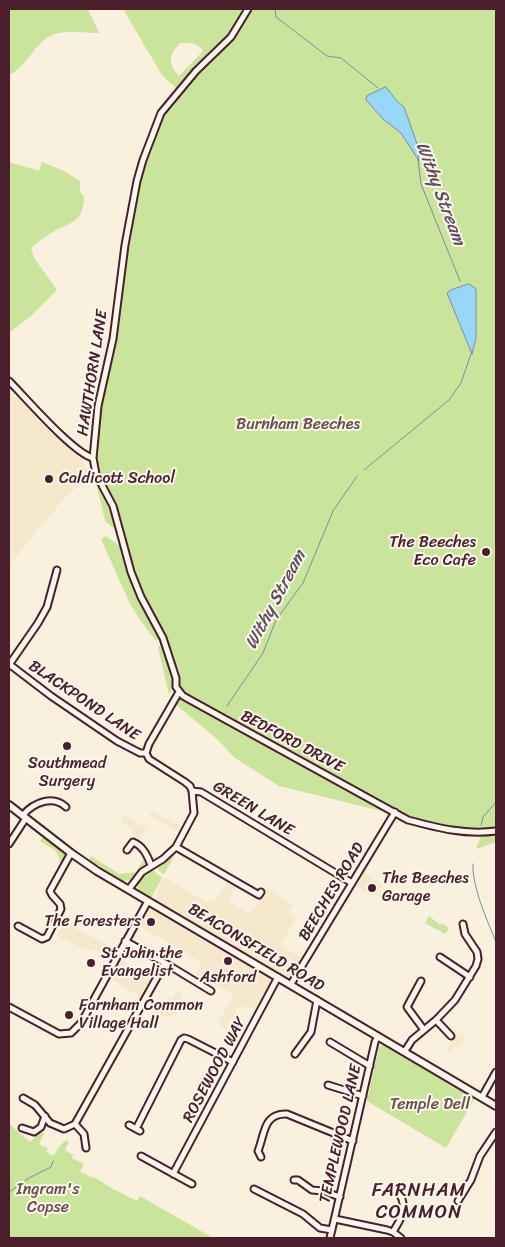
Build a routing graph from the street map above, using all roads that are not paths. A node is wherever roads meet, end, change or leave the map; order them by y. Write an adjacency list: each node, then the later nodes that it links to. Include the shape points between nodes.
1 (248, 9): 3 (street, HAWTHORN LANE, via 231,37 161,113 143,160 125,246)
2 (9, 381): 3 (street, via 70,443)
3 (92, 458): 6 (street, HAWTHORN LANE, via 96,474 113,506 131,572 163,638)
4 (57, 570): 5 (street, via 47,607)
5 (9, 664): 7 (street, BLACKPOND LANE, via 117,741)
6 (179, 692): 7 (street); 11 (street, BEDFORD DRIVE)
7 (146, 753): 8 (street, GREEN LANE, via 150,759 186,782)
8 (192, 791): 15 (street, via 194,813); 19 (street, GREEN LANE, via 201,792)
9 (9, 805): 12 (main road, BEACONSFIELD ROAD)
10 (66, 807): 12 (street, via 54,799 48,800 31,807)
11 (395, 812): 13 (street, BEDFORD DRIVE, via 408,820 439,829 479,833); 19 (street, BEECHES ROAD)
12 (25, 816): 14 (street); 17 (main road, BEACONSFIELD ROAD)
13 (496, 831)
14 (9, 844)
15 (176, 847): 18 (street); 21 (street)
16 (127, 850): 18 (street, via 135,843 142,848)
17 (71, 853): 20 (main road, BEACONSFIELD ROAD); 24 (street, via 50,891 60,909 47,937 42,938)
18 (151, 865): 20 (street)
19 (352, 883): 31 (street, BEECHES ROAD)
20 (129, 889): 22 (main road, BEACONSFIELD ROAD)
21 (259, 896)
22 (148, 901): 25 (street); 28 (main road, BEACONSFIELD ROAD)
23 (463, 924): 29 (street, via 464,934 478,958)
24 (18, 926)
25 (125, 941): 27 (street); 34 (street, via 81,1023 71,1033 60,1034)
26 (440, 957): 29 (street)
27 (165, 963): 32 (street); 53 (street)
28 (278, 977): 31 (main road, BEACONSFIELD ROAD); 42 (street, ROSEWOOD WAY)
29 (470, 977): 35 (street)
30 (421, 981): 36 (street, via 407,1008)
31 (291, 984): 33 (main road, BEACONSFIELD ROAD)
32 (211, 991)
33 (317, 1000): 37 (main road, BEACONSFIELD ROAD); 41 (street, via 311,1032)
34 (9, 1007)
35 (436, 1020): 36 (street); 38 (street)
36 (424, 1030): 40 (street)
37 (378, 1036): 40 (main road, BEACONSFIELD ROAD); 43 (street, TEMPLEWOOD LANE)
38 (452, 1036)
39 (330, 1042): 43 (street)
40 (405, 1051): 49 (main road, BEACONSFIELD ROAD)
41 (295, 1054)
42 (233, 1062): 54 (street, via 184,1038 138,1130); 63 (street, ROSEWOOD WAY)
43 (370, 1066): 48 (street, TEMPLEWOOD LANE)
44 (496, 1072): 45 (street)
45 (491, 1082): 47 (street); 49 (street)
46 (328, 1085): 48 (street)
47 (496, 1086)
48 (363, 1096): 57 (street, TEMPLEWOOD LANE)
49 (482, 1097): 51 (main road, BEACONSFIELD ROAD)
50 (23, 1098): 52 (street)
51 (496, 1106)
52 (45, 1116): 53 (street, via 50,1123 64,1129); 55 (street, via 41,1127 34,1132)
53 (75, 1124): 58 (street, via 84,1134)
54 (129, 1125)
55 (22, 1128)
56 (496, 1132): 69 (street)
57 (352, 1141): 59 (street, via 282,1114 266,1124); 68 (street, TEMPLEWOOD LANE)
58 (86, 1148)
59 (258, 1151): 60 (street); 62 (street)
60 (252, 1153)
61 (141, 1156): 63 (street)
62 (261, 1157)
63 (173, 1174): 65 (street)
64 (294, 1180): 68 (street, via 312,1190)
65 (192, 1184)
66 (254, 1189): 71 (street, via 303,1214 320,1228)
67 (400, 1195): 72 (street, via 404,1209)
68 (340, 1197): 70 (street, TEMPLEWOOD LANE)
69 (458, 1200)
70 (335, 1218): 71 (street, TEMPLEWOOD LANE); 72 (street)
71 (332, 1230): 73 (street, TEMPLEWOOD LANE)
72 (393, 1232): 74 (street)
73 (330, 1238)
74 (401, 1238)

